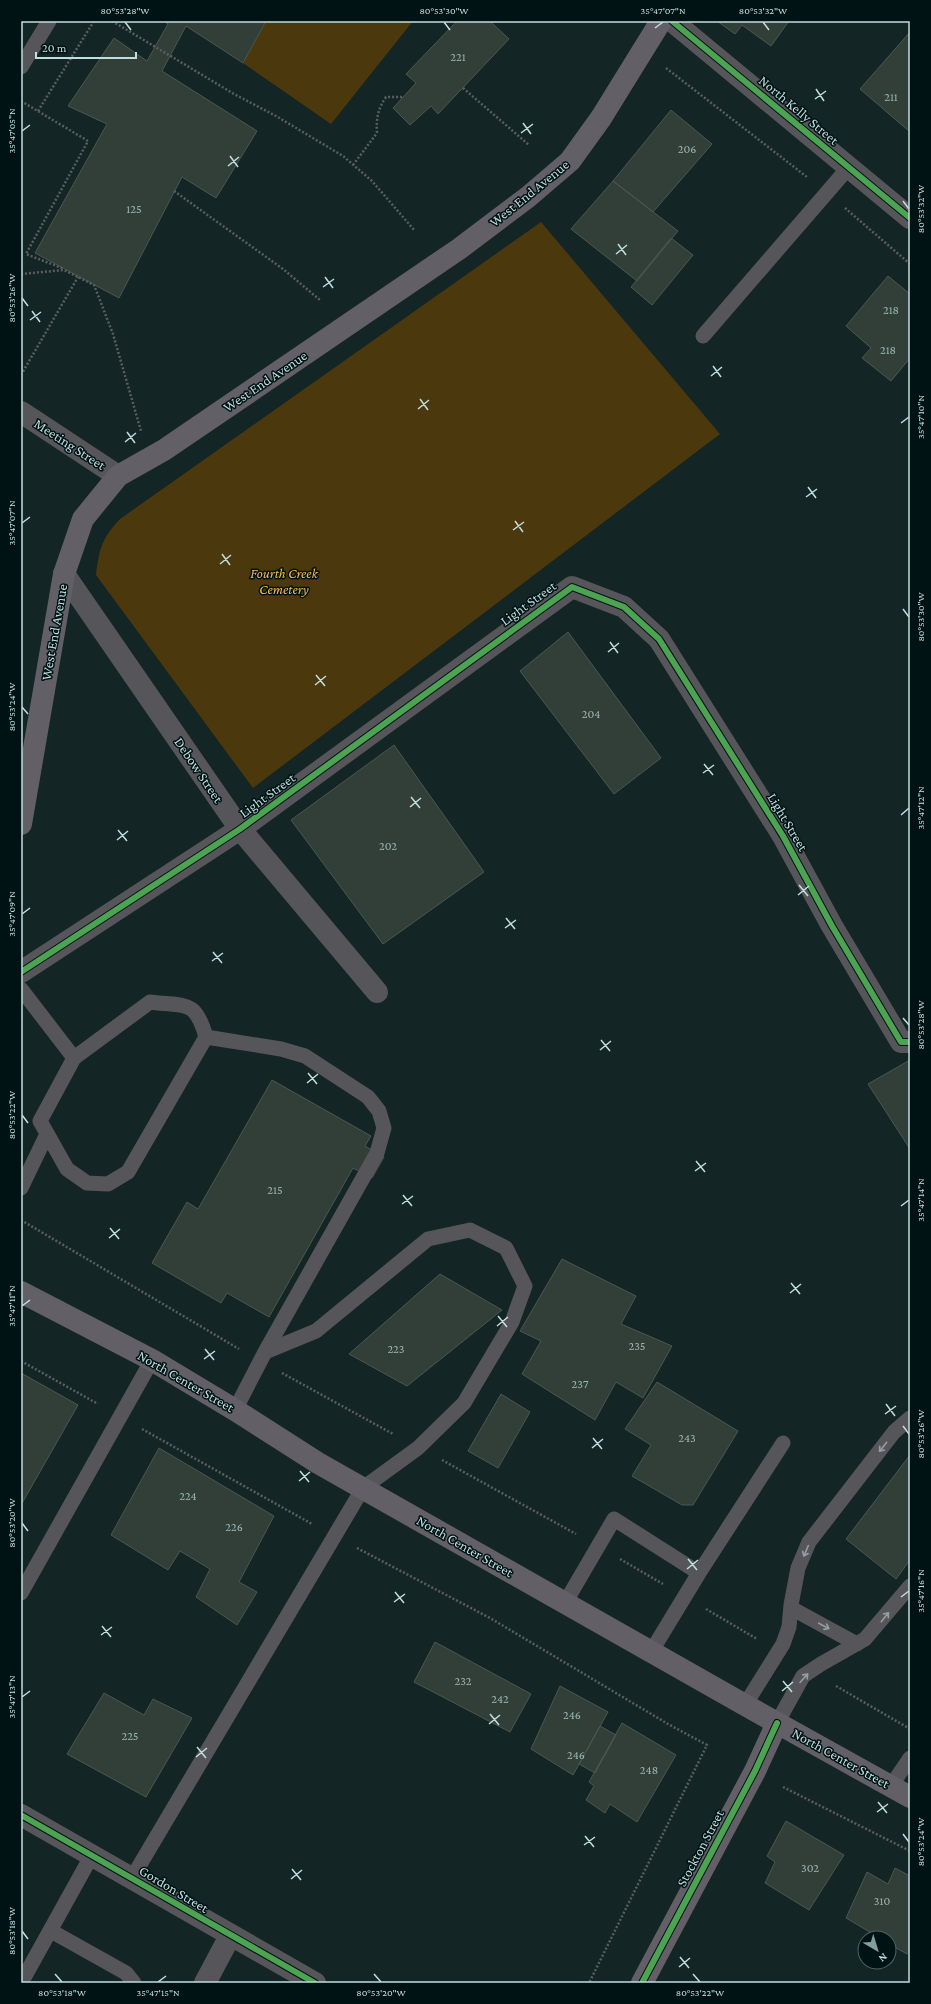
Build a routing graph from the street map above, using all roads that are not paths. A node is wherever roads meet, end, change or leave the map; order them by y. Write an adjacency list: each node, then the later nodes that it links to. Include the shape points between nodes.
1 (49, 21): 4 (lane)
2 (661, 21): 9 (main road, West End Avenue, via 601,118 570,161 528,197 459,249 164,450)
3 (672, 21): 5 (street, North Kelly Street)
4 (21, 67)
5 (849, 167): 6 (street, North Kelly Street); 7 (lane)
6 (910, 218)
7 (703, 336)
8 (21, 412): 9 (street, Meeting Street)
9 (118, 476): 10 (main road, West End Avenue, via 83,519)
10 (64, 574): 11 (main road, West End Avenue); 12 (street, Debow Street)
11 (21, 817)
12 (240, 829): 13 (street, Light Street); 15 (street, Debow Street); 17 (street, Light Street, via 572,587 624,607 659,639 783,836 832,926 901,1042)
13 (21, 972)
14 (21, 988): 18 (lane)
15 (377, 992)
16 (206, 1037): 18 (lane, via 194,1010 182,1005 150,1002); 19 (lane, via 128,1172 108,1184 87,1184 67,1169); 22 (lane, via 281,1049 305,1056 368,1097 379,1111 384,1128 377,1153)
17 (910, 1042)
18 (74, 1058): 19 (lane, via 40,1121)
19 (47, 1134): 20 (lane)
20 (21, 1188)
21 (21, 1292): 23 (main road, North Center Street)
22 (263, 1357): 24 (lane); 27 (lane, via 316,1331 428,1239 470,1230 506,1248 524,1286 512,1322 464,1403 418,1448)
23 (152, 1360): 24 (main road, North Center Street); 30 (lane)
24 (235, 1410): 27 (main road, North Center Street, via 318,1463)
25 (910, 1418): 32 (lane, one-way to 32, via 894,1432 809,1542 798,1568)
26 (783, 1443): 28 (lane)
27 (363, 1488): 31 (main road, North Center Street); 42 (lane)
28 (699, 1573): 31 (lane, via 614,1519); 34 (lane)
29 (910, 1586): 33 (lane, one-way to 29, via 882,1621)
30 (21, 1593)
31 (565, 1603): 34 (main road, North Center Street)
32 (791, 1608): 33 (lane, one-way to 33); 35 (lane, via 789,1627 778,1652)
33 (858, 1644): 36 (lane, one-way to 33, via 803,1676)
34 (651, 1652): 35 (main road, North Center Street)
35 (745, 1706): 36 (main road, North Center Street)
36 (777, 1723): 38 (main road, North Center Street); 49 (main road, Stockton Street, via 755,1771)
37 (910, 1758): 38 (lane)
38 (891, 1786): 39 (main road, North Center Street)
39 (910, 1797)
40 (21, 1815): 41 (street, Gordon Street)
41 (92, 1855): 42 (street, Gordon Street); 43 (lane)
42 (132, 1878): 44 (street, Gordon Street)
43 (51, 1931): 45 (lane); 46 (lane, via 126,1973)
44 (230, 1936): 47 (street); 48 (street, Gordon Street)
45 (21, 1983)
46 (134, 1983)
47 (204, 1983)
48 (315, 1983)
49 (642, 1983)

